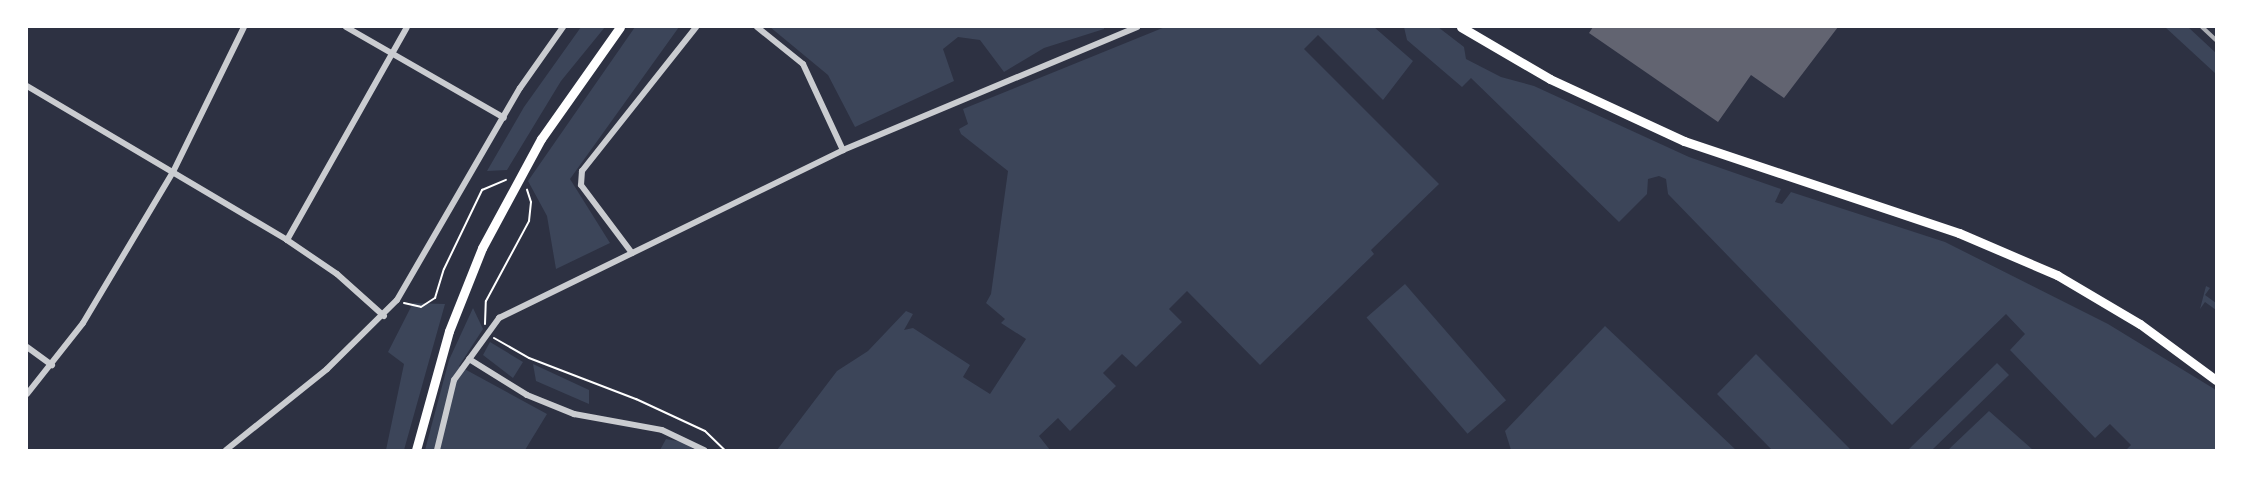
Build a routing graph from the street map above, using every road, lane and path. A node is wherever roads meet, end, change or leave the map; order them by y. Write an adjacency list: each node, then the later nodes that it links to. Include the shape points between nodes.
1 (244, 27): 14 (street)
2 (346, 27): 10 (street)
3 (407, 27): 10 (street)
4 (563, 27): 12 (street)
5 (620, 27): 29 (main road, via 541,139 482,248 448,331)
6 (696, 27): 18 (street, via 582,171 581,185)
7 (757, 27): 13 (street, via 803,64)
8 (1137, 27): 13 (street)
9 (1461, 27): 25 (main road, via 1550,79 1684,141 1959,232 2057,275 2130,318)
10 (392, 53): 12 (street); 16 (street)
11 (27, 86): 14 (street)
12 (504, 118): 19 (street)
13 (843, 150): 18 (street)
14 (172, 172): 16 (street); 24 (street, via 83,324)
15 (525, 230): 21 (path, via 486,301 482,318)
16 (287, 240): 20 (street, via 337,274)
17 (453, 248): 19 (path, via 440,290 428,306 407,305)
18 (632, 254): 21 (street, via 500,318)
19 (397, 300): 20 (street)
20 (384, 316): 27 (street)
21 (488, 331): 23 (street); 32 (path, via 529,358 636,399 705,431)
22 (27, 347): 24 (street)
23 (469, 359): 30 (street, via 454,380); 31 (street, via 527,395 574,414 662,430)
24 (52, 365): 26 (street)
25 (2216, 380)
26 (27, 394)
27 (235, 447): 28 (street)
28 (225, 450)
29 (416, 450)
30 (437, 450)
31 (704, 450)
32 (724, 450)

